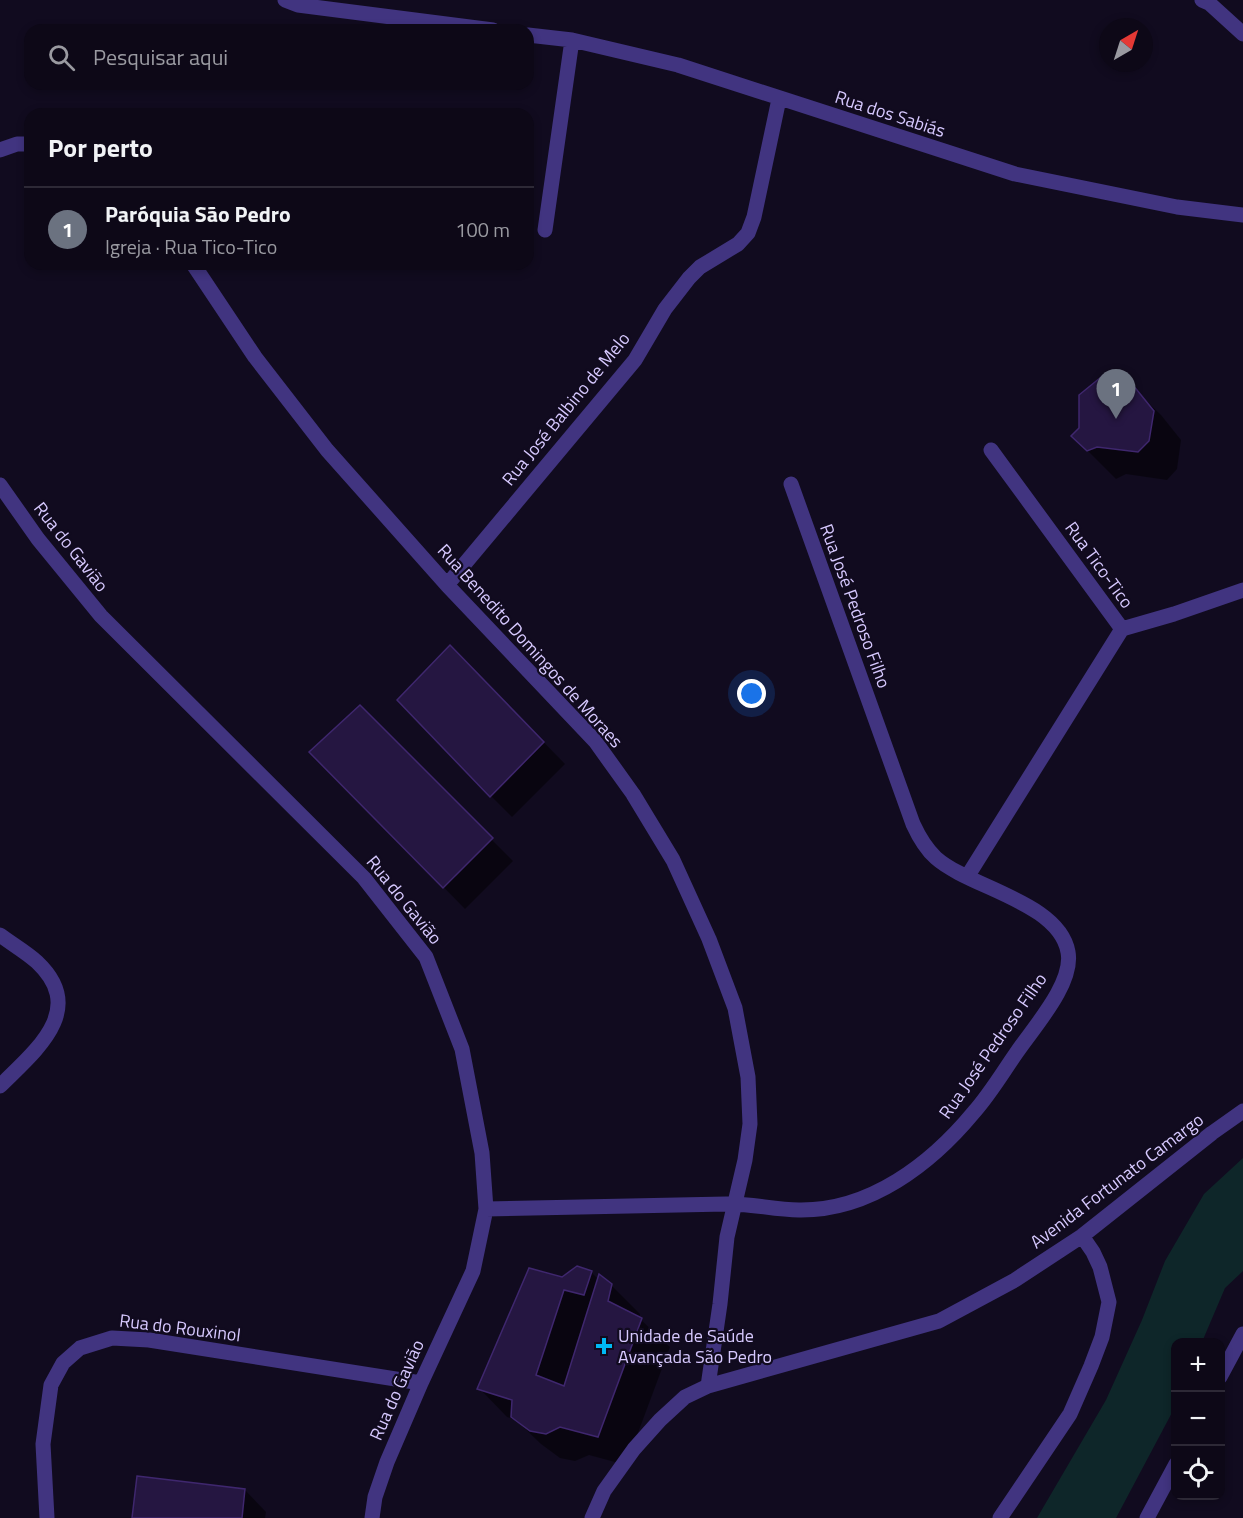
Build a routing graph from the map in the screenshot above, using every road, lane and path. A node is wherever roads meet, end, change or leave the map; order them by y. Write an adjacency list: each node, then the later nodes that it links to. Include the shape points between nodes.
1 (285, 0): 3 (street, via 298,5)
2 (1202, 0): 4 (street)
3 (446, 24)
4 (1243, 34)
5 (534, 36): 6 (street, Rua dos Sabiás)
6 (572, 40): 7 (street, Rua dos Sabiás, via 678,65); 11 (street)
7 (779, 99): 10 (street, Rua dos Sabiás, via 1015,174 1178,207); 16 (street, Rua José Balbino de Melo, via 748,233 689,278 635,360)
8 (24, 144): 9 (street)
9 (0, 150)
10 (1243, 215)
11 (544, 230)
12 (197, 270): 16 (street, Rua Benedito Domingos de Moraes, via 255,357 327,450)
13 (991, 450): 18 (street, Rua Tico-Tico)
14 (791, 484): 19 (street, Rua José Pedroso Filho, via 913,825 922,843 937,859)
15 (0, 485): 24 (street, Rua do Gavião, via 101,616 364,878 426,957 462,1049 482,1153)
16 (447, 585): 23 (street, Rua Benedito Domingos de Moraes, via 595,741 673,860 735,1008 748,1077 750,1124)
17 (1243, 590): 18 (street, Rua Tico-Tico)
18 (1122, 629): 19 (street)
19 (967, 877): 23 (street, Rua José Pedroso Filho, via 1037,910 1051,922 1068,951 1068,972 1053,1001 975,1111 947,1142 910,1173 841,1206 800,1210)
20 (0, 935): 21 (street, via 37,962 52,979 59,999 56,1023 38,1048)
21 (0, 1086)
22 (1243, 1111): 25 (street, Avenida Fortunato Camargo)
23 (735, 1203): 24 (street, Rua José Pedroso Filho); 29 (street, Rua Benedito Domingos de Moraes)
24 (486, 1209): 28 (street, Rua do Gavião, via 473,1272)
25 (1082, 1236): 29 (street, Avenida Fortunato Camargo, via 1015,1280 939,1321); 34 (street, via 1094,1252 1109,1302 1102,1337 1070,1414)
26 (1243, 1334): 27 (street)
27 (1225, 1369)
28 (421, 1383): 31 (street, Rua do Rouxinol, via 150,1340 112,1338 80,1348 63,1363 51,1385 43,1444); 32 (street, Rua do Gavião, via 387,1462)
29 (708, 1386): 33 (street, Avenida Fortunato Camargo, via 686,1397 634,1449 604,1491)
30 (1171, 1473): 35 (street)
31 (47, 1518)
32 (372, 1518)
33 (592, 1518)
34 (1000, 1518)
35 (1147, 1518)

